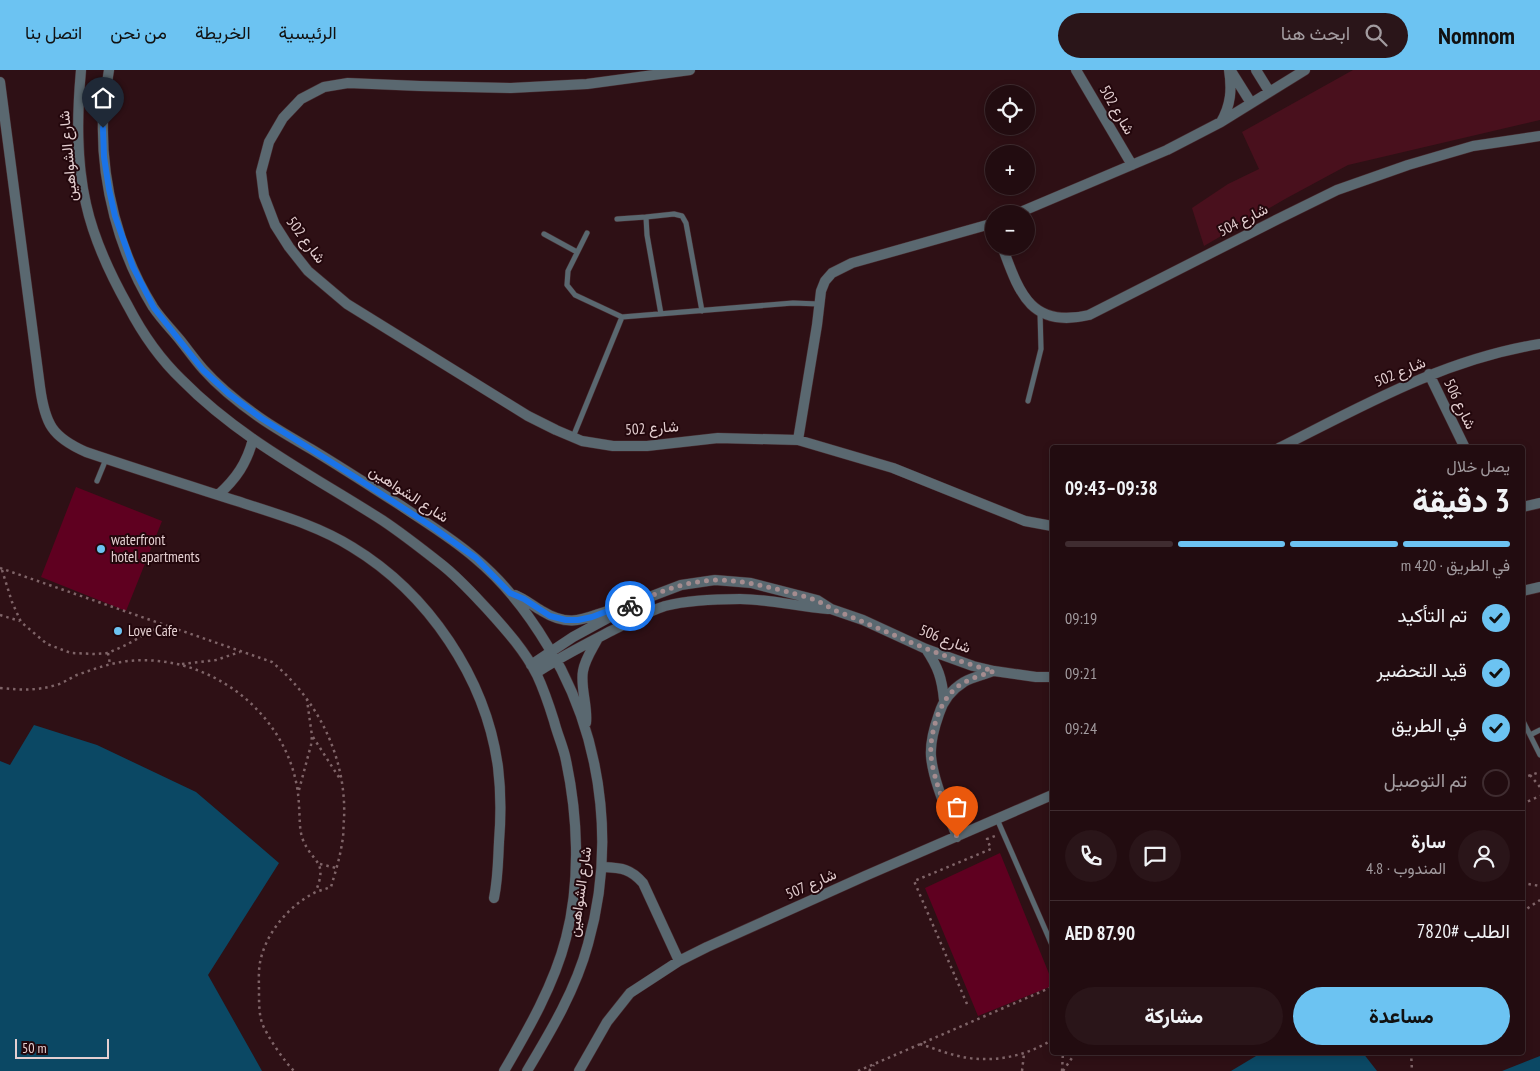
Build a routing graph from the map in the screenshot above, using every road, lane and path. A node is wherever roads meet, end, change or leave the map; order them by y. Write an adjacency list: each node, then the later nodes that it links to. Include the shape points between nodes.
1 (81, 70): 31 (street, شارع الشواهين, via 78,142 82,184 95,232 116,284 136,322 180,379)
2 (109, 70): 44 (street, شارع الشواهين, via 103,139 109,189 124,244 154,308 203,370 229,394 261,418 456,543 476,558)
3 (690, 70): 30 (street, شارع 502, via 587,84 511,88 348,83 324,87 301,99 283,118 269,142 261,172 264,196 275,225 308,271 347,304 528,416)
4 (1076, 70): 13 (street, شارع 502)
5 (1230, 70): 10 (street); 11 (street, via 1231,94)
6 (1256, 70): 9 (street)
7 (1305, 70): 9 (street)
8 (0, 82): 35 (street, via 47,422 54,432 74,447)
9 (1269, 91): 10 (street)
10 (1252, 103): 11 (street)
11 (1221, 122): 13 (street)
12 (1540, 136): 24 (street, شارع 504, via 1473,146 1337,190 1088,316 1060,318)
13 (1132, 165): 14 (street)
14 (1035, 206)
15 (646, 217): 16 (lane); 23 (lane, via 682,216); 25 (lane)
16 (617, 219)
17 (985, 226): 22 (street, via 841,268 825,281)
18 (587, 233): 20 (lane)
19 (544, 234): 20 (lane)
20 (577, 252): 26 (lane, via 566,278 570,290)
21 (1005, 255): 24 (street, via 1017,285)
22 (819, 304): 23 (lane, via 793,303); 32 (street)
23 (702, 311): 25 (lane)
24 (1040, 312): 29 (lane, via 1041,349)
25 (661, 314): 26 (lane)
26 (622, 317): 30 (lane)
27 (1540, 344): 28 (street, شارع 502, via 1509,349)
28 (1429, 374): 33 (street, شارع 502); 34 (street, شارع 506)
29 (1028, 401)
30 (573, 437): 32 (street, شارع 502, via 613,446 647,446 718,438)
31 (253, 439): 37 (street, via 244,466); 57 (street, شارع الشواهين, via 386,523 445,567 469,588 513,637)
32 (798, 440): 40 (street, شارع 502, via 892,468 1024,521)
33 (1285, 445)
34 (1464, 445)
35 (106, 459): 36 (lane); 37 (street)
36 (97, 481)
37 (218, 495): 87 (street, via 305,524 352,546 401,584 426,609 445,635 479,698 498,766 500,828)
38 (1540, 503): 39 (street)
39 (1525, 506)
40 (1050, 526)
41 (1, 569): 48 (path); 49 (path)
42 (1540, 587): 43 (street)
43 (1525, 590)
44 (510, 593): 45 (street, شارع 506, via 550,616 566,620 585,619 618,607); 54 (street, شارع الشواهين, via 533,621)
45 (628, 607): 46 (street, شارع 506, via 681,585 715,580 770,587 817,600); 54 (street, شارع 506, via 573,637)
46 (831, 609): 50 (street, شارع 506, via 760,600 701,601 665,606); 51 (street, شارع 506)
47 (0, 615): 48 (path)
48 (21, 622): 53 (path, via 46,644 71,653)
49 (162, 625): 52 (path); 53 (path)
50 (598, 638): 54 (street, شارع 506); 64 (street, via 583,671 587,711)
51 (926, 649): 58 (street, شارع 506, via 958,662); 62 (street, via 939,672)
52 (241, 652): 56 (path, via 216,660); 61 (path, via 272,662)
53 (108, 653): 55 (path)
54 (553, 655): 57 (street, شارع 506); 64 (street, شارع الشواهين)
55 (110, 664): 56 (path, via 150,660); 60 (path, via 58,685 29,690)
56 (180, 664): 74 (path, via 225,682 264,716 289,758)
57 (534, 669): 102 (street, شارع الشواهين, via 564,753 571,788 576,877 566,941 548,988)
58 (994, 671): 59 (street, شارع 506); 62 (street, via 965,682)
59 (1050, 677)
60 (0, 688)
61 (307, 698): 67 (path); 72 (path, via 323,723 338,762)
62 (944, 700): 79 (street, via 934,727 931,756)
63 (1525, 725): 66 (lane)
64 (585, 729): 82 (street, شارع الشواهين, via 598,787)
65 (1540, 730): 66 (lane)
66 (1530, 735): 68 (lane)
67 (312, 736): 72 (path); 74 (path)
68 (1540, 756)
69 (1540, 772): 70 (path)
70 (1530, 775): 71 (path); 73 (path)
71 (1525, 777)
72 (341, 780): 83 (path, via 344,803 342,842)
73 (1540, 787)
74 (298, 792): 81 (path, via 303,839)
75 (1050, 796): 78 (street, شارع 507)
76 (1540, 796): 77 (path)
77 (1525, 803)
78 (997, 819): 79 (street, شارع 507); 90 (lane)
79 (957, 837): 91 (street, شارع 507)
80 (987, 839): 93 (path, via 991,849 914,881)
81 (320, 864): 83 (path); 86 (path)
82 (602, 867): 91 (street, via 627,870 643,883); 103 (street, شارع الشواهين, via 590,935 578,974)
83 (336, 868): 86 (path, via 331,887)
84 (1525, 884): 85 (path)
85 (1540, 886)
86 (316, 892): 101 (path, via 283,917 261,957 259,1004 262,1022)
87 (494, 898)
88 (1540, 900): 89 (path)
89 (1525, 910)
90 (1050, 940)
91 (679, 961): 104 (street, شارع 507, via 630,993 607,1022)
92 (1050, 988): 95 (path)
93 (967, 1004)
94 (1050, 1041): 96 (path)
95 (920, 1044): 96 (path, via 968,1058 996,1060); 100 (path)
96 (1024, 1054): 107 (path)
97 (1063, 1055): 108 (path)
98 (1074, 1055): 108 (path)
99 (1411, 1055): 109 (path)
100 (875, 1064): 105 (path); 106 (path)
101 (294, 1071)
102 (504, 1071)
103 (527, 1071)
104 (578, 1071)
105 (858, 1071)
106 (869, 1071)
107 (1022, 1071)
108 (1062, 1071)
109 (1412, 1071)

